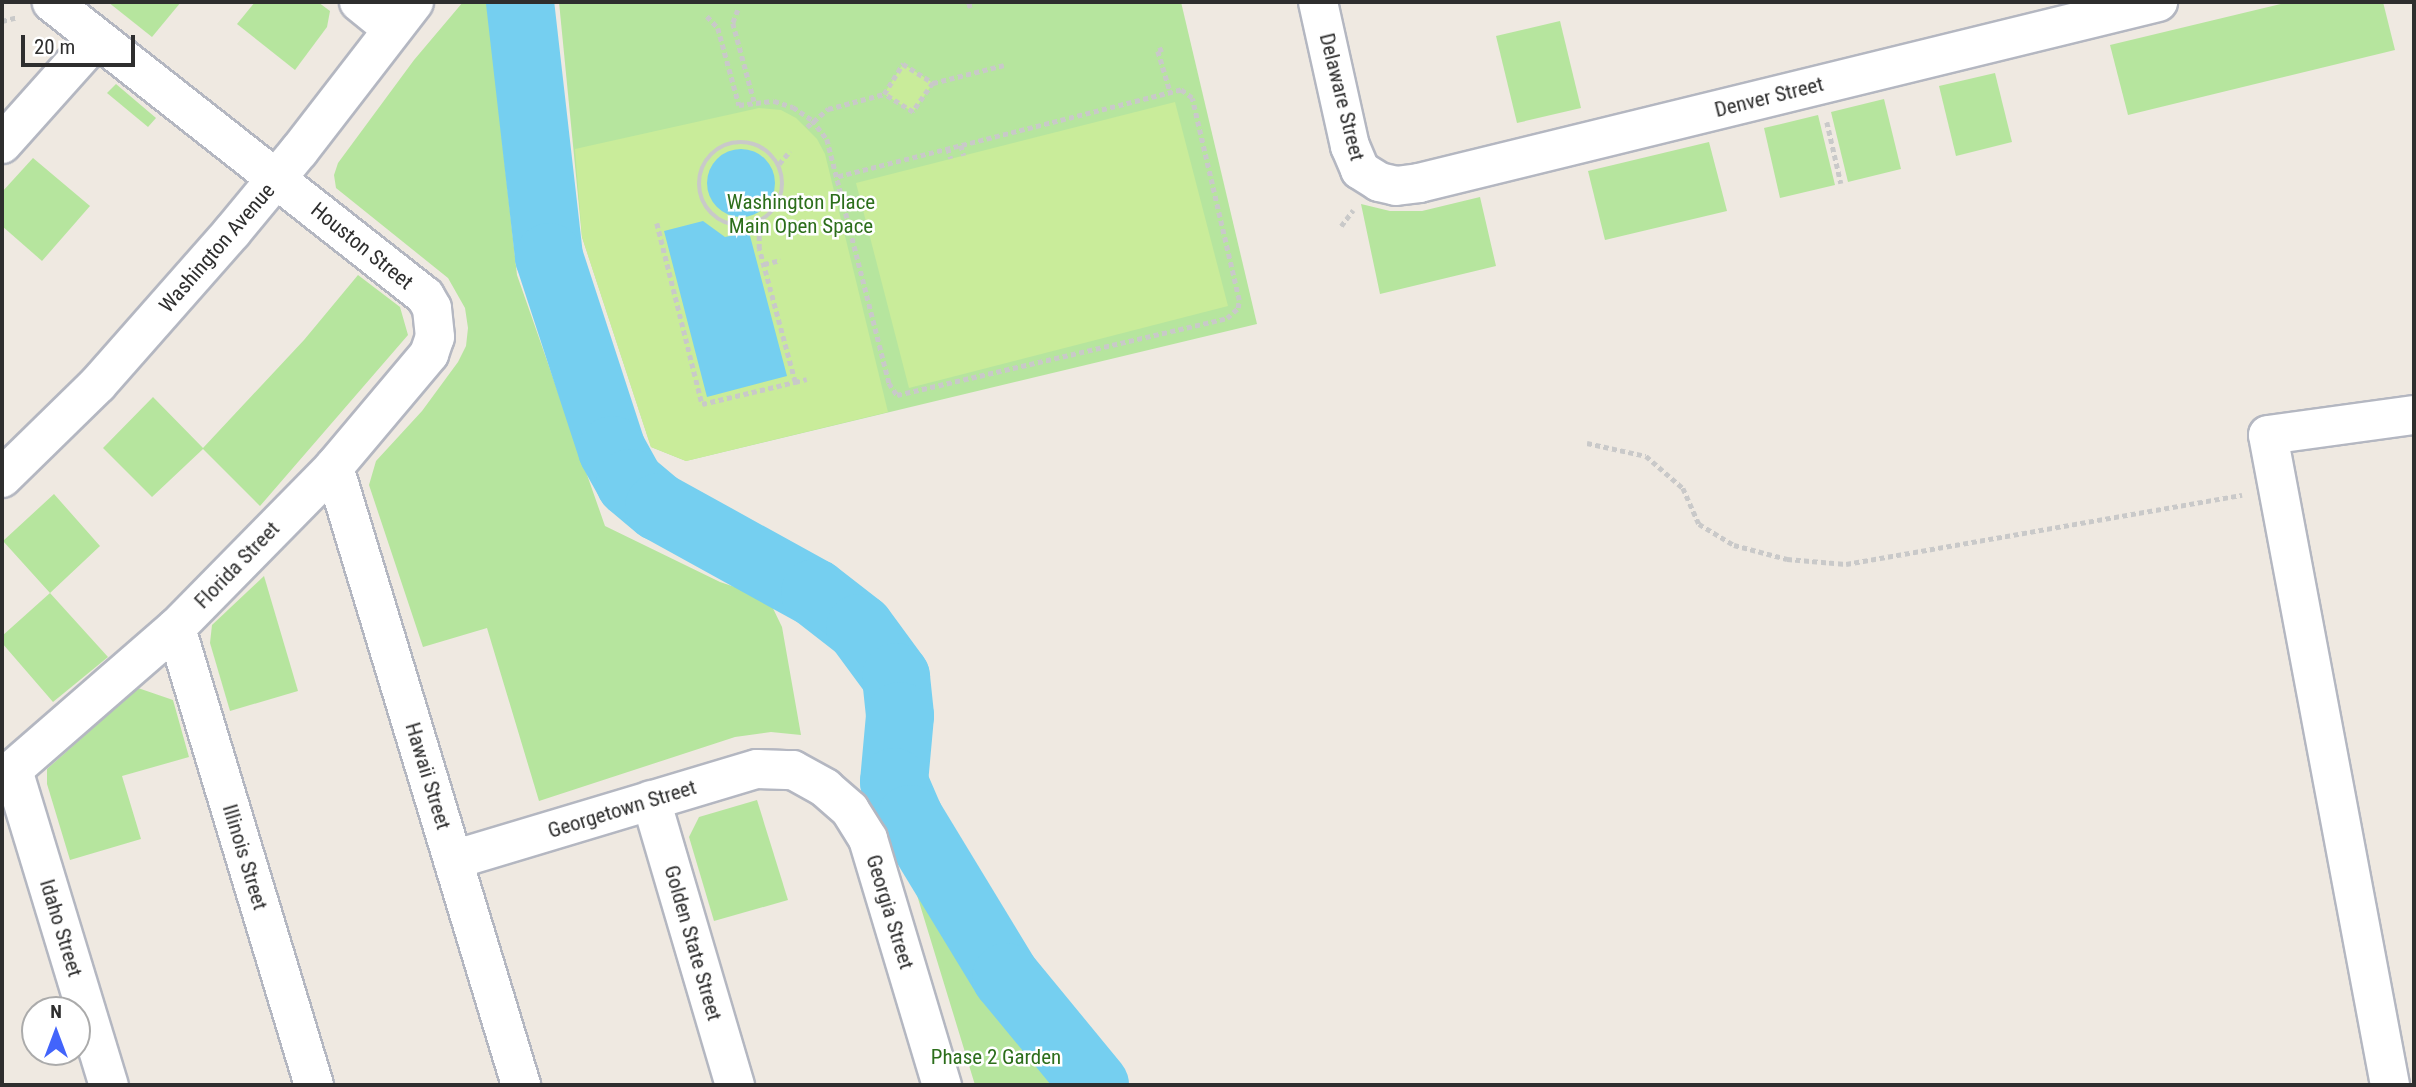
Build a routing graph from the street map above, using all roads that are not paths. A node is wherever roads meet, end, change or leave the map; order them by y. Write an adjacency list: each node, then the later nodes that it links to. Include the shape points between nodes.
1 (52, 2): 7 (street, Houston Street)
2 (359, 2): 5 (street)
3 (1318, 2): 10 (street, Delaware Street, via 1350,146 1360,170)
4 (2158, 2): 6 (street, Denver Street)
5 (402, 15): 9 (street, Washington Avenue)
6 (2048, 15): 10 (street, Denver Street, via 1818,85 1419,183 1396,186)
7 (96, 39): 8 (street); 9 (street, Houston Street)
8 (2, 144)
9 (278, 178): 11 (street, Houston Street, via 425,296); 14 (street, Washington Avenue, via 98,384)
10 (1379, 182)
11 (435, 323): 13 (street, Florida Street, via 429,354)
12 (2414, 415): 25 (street, via 2268,435)
13 (334, 467): 15 (street, Florida Street); 19 (street, Hawaii Street)
14 (2, 478)
15 (176, 628): 17 (street, Florida Street); 21 (street, Illinois Street)
16 (793, 770): 18 (street, Georgetown Street, via 757,769); 24 (street, Georgia Street, via 825,788 850,810 868,839)
17 (7, 775): 20 (street, Idaho Street)
18 (651, 800): 19 (street, Georgetown Street); 23 (street, Golden State Street)
19 (453, 860): 22 (street, Hawaii Street)
20 (109, 1085)
21 (314, 1085)
22 (522, 1085)
23 (735, 1085)
24 (942, 1085)
25 (2389, 1085)

